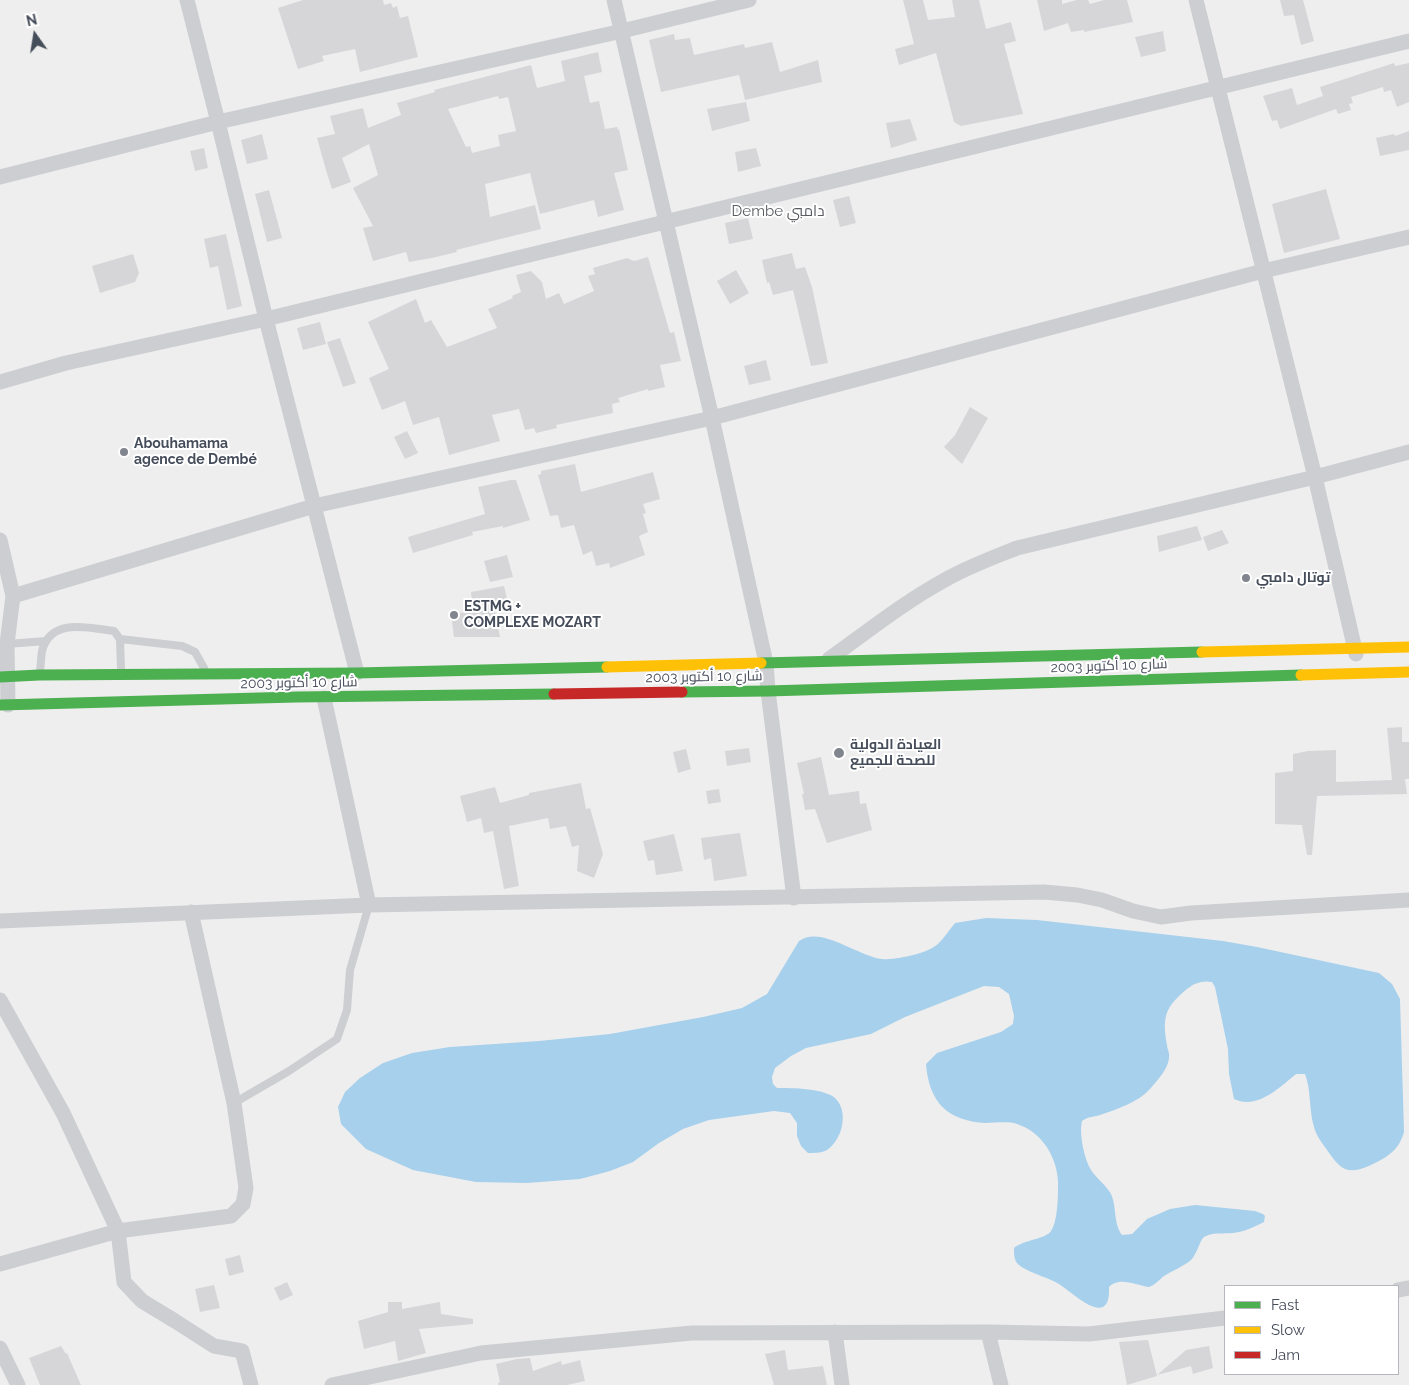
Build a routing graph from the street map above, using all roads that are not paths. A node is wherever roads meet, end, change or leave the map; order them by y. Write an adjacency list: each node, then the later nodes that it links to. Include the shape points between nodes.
1 (187, 0): 8 (street)
2 (614, 0): 5 (street)
3 (750, 0): 5 (street)
4 (1196, 0): 7 (street)
5 (622, 31): 8 (street); 10 (street)
6 (1409, 42): 7 (street)
7 (1217, 89): 10 (street); 12 (street)
8 (218, 122): 9 (street); 13 (street)
9 (0, 177)
10 (666, 222): 13 (street); 15 (street)
11 (1409, 237): 12 (street)
12 (1263, 271): 15 (street); 17 (street)
13 (266, 319): 14 (street, via 66,363); 18 (street)
14 (0, 382)
15 (712, 418): 18 (street); 27 (street)
16 (1409, 452): 17 (street)
17 (1315, 477): 25 (street); 26 (street, via 1009,551 944,580)
18 (314, 506): 20 (street); 29 (street)
19 (0, 540): 20 (street)
20 (12, 596): 23 (street)
21 (120, 639): 22 (lane, via 114,631 68,627 56,631); 32 (lane); 33 (lane, via 182,646 199,656)
22 (46, 641): 23 (lane); 31 (lane)
23 (8, 644): 34 (street)
24 (1409, 647): 25 (highway, شارع 10 أكتوبر 2003)
25 (1355, 648): 26 (highway, شارع 10 أكتوبر 2003); 30 (street)
26 (826, 662): 27 (highway, شارع 10 أكتوبر 2003)
27 (766, 663): 29 (highway, شارع 10 أكتوبر 2003); 35 (street)
28 (1409, 672): 30 (highway, شارع 10 أكتوبر 2003)
29 (357, 673): 33 (highway, شارع 10 أكتوبر 2003)
30 (1360, 673): 35 (highway, شارع 10 أكتوبر 2003)
31 (39, 675): 32 (highway, شارع 10 أكتوبر 2003); 34 (highway, شارع 10 أكتوبر 2003)
32 (121, 675): 33 (highway, شارع 10 أكتوبر 2003)
33 (206, 675)
34 (4, 677): 37 (street)
35 (768, 691): 36 (highway, شارع 10 أكتوبر 2003); 38 (street)
36 (324, 698): 37 (highway, شارع 10 أكتوبر 2003); 40 (street)
37 (4, 705)
38 (794, 898): 39 (street, via 1044,892 1094,898 1161,917); 40 (street)
39 (1409, 900)
40 (369, 905): 41 (street); 44 (lane, via 350,970 347,1010 337,1039)
41 (191, 912): 42 (street); 44 (street)
42 (0, 921)
43 (0, 1000): 45 (street, via 63,1113)
44 (234, 1103): 45 (street, via 246,1188 243,1204 231,1216)
45 (118, 1231): 46 (street); 52 (street, via 124,1282 130,1290 214,1346 242,1351)
46 (0, 1264)
47 (1224, 1318): 49 (street, via 1089,1334)
48 (835, 1332): 49 (street); 53 (street, via 692,1333 552,1345 481,1353); 54 (street)
49 (988, 1332): 55 (street)
50 (0, 1348): 51 (street)
51 (18, 1385)
52 (251, 1385)
53 (332, 1385)
54 (842, 1385)
55 (1001, 1385)

